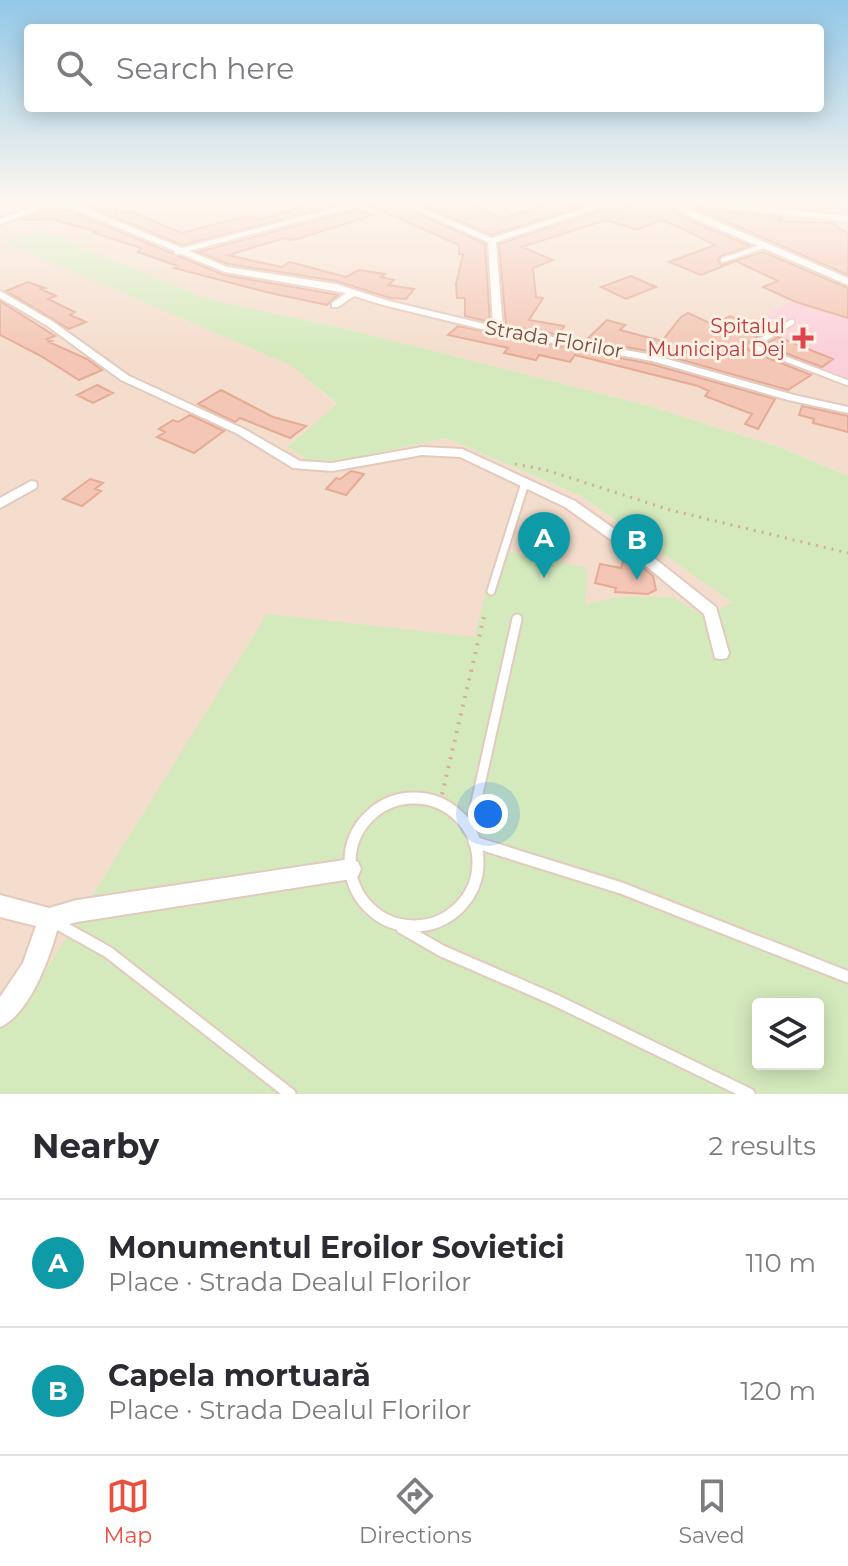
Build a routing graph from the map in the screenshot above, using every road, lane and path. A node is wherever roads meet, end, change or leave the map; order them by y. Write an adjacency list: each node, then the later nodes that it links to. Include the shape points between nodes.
1 (178, 252): 7 (street, Strada Florilor, via 225,269)
2 (493, 252): 11 (street)
3 (746, 252): 5 (lane)
4 (778, 252): 6 (street)
5 (723, 260)
6 (848, 282)
7 (353, 292): 9 (street); 11 (street, Strada Florilor)
8 (0, 294): 15 (street, via 125,378 240,431 297,465 332,467 443,451 483,461)
9 (335, 305)
10 (792, 322): 12 (lane, via 752,346)
11 (498, 330): 13 (street, Strada Florilor, via 653,358)
12 (848, 383)
13 (848, 410)
14 (505, 462): 18 (path, via 670,510)
15 (525, 483): 19 (lane); 22 (street, via 570,504 711,611)
16 (31, 485): 17 (street)
17 (0, 504)
18 (848, 553)
19 (491, 591)
20 (485, 612): 23 (path)
21 (517, 619): 24 (lane)
22 (721, 653)
23 (440, 803): 24 (lane); 25 (lane, via 403,799 370,816 352,849)
24 (472, 837): 28 (lane, via 477,874 458,909 422,926); 29 (lane, via 621,888)
25 (351, 869): 27 (street); 28 (lane, via 366,906)
26 (0, 906): 27 (street)
27 (49, 919): 30 (street, via 24,988); 31 (lane, via 108,952)
28 (394, 923): 32 (lane, via 442,951)
29 (848, 977)
30 (0, 1015)
31 (290, 1094)
32 (749, 1094)

